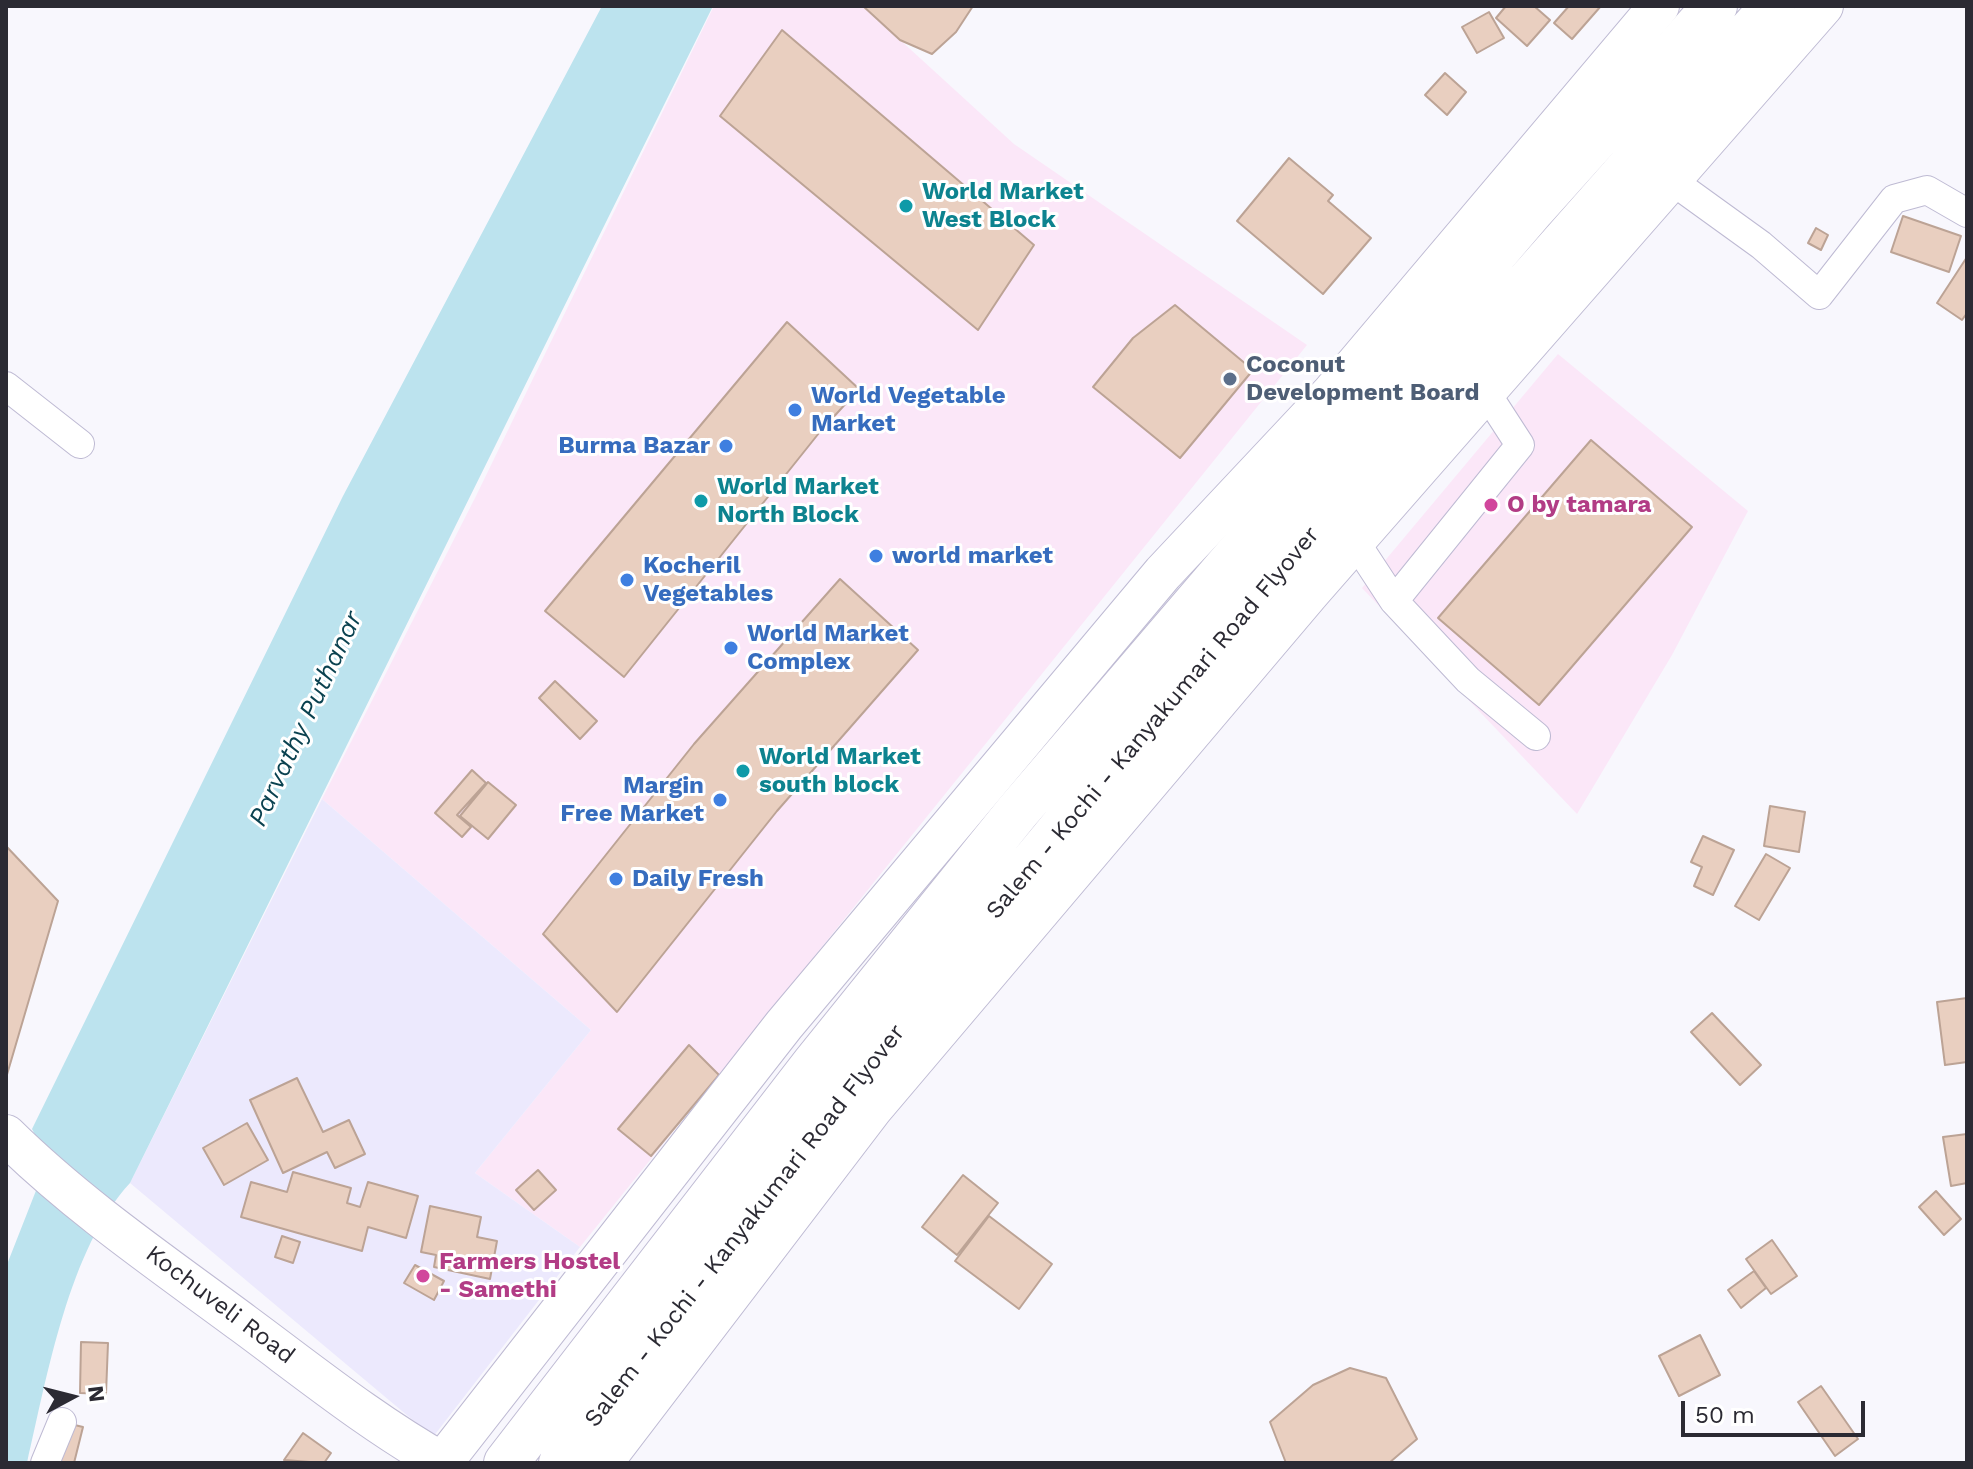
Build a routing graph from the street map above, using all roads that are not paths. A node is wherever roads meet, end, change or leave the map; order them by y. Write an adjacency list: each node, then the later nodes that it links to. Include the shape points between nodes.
1 (1659, 6): 18 (street, via 1332,393 1163,573 784,1025)
2 (1715, 6): 19 (highway, Salem - Kochi - Kanyakumari Road Flyover, via 1533,209 1017,812 814,1064)
3 (1773, 6): 20 (highway, Salem - Kochi - Kanyakumari Road Flyover, via 1564,241 1048,845 846,1094)
4 (1823, 6): 5 (street)
5 (1671, 180): 6 (street, via 1819,295 1894,199 1927,190); 8 (street)
6 (1967, 213)
7 (6, 386): 9 (street)
8 (1487, 394): 10 (street); 11 (street, via 1520,445)
9 (80, 444)
10 (1356, 543): 11 (street); 21 (street, via 872,1109)
11 (1394, 601): 12 (street, via 1468,680)
12 (1536, 736)
13 (6, 1135): 15 (street, Kochuveli Road, via 126,1235)
14 (62, 1422): 16 (street)
15 (384, 1430): 17 (street); 18 (street, Kochuveli Road)
16 (45, 1463)
17 (408, 1463)
18 (442, 1463)
19 (506, 1463)
20 (561, 1463)
21 (602, 1463)

